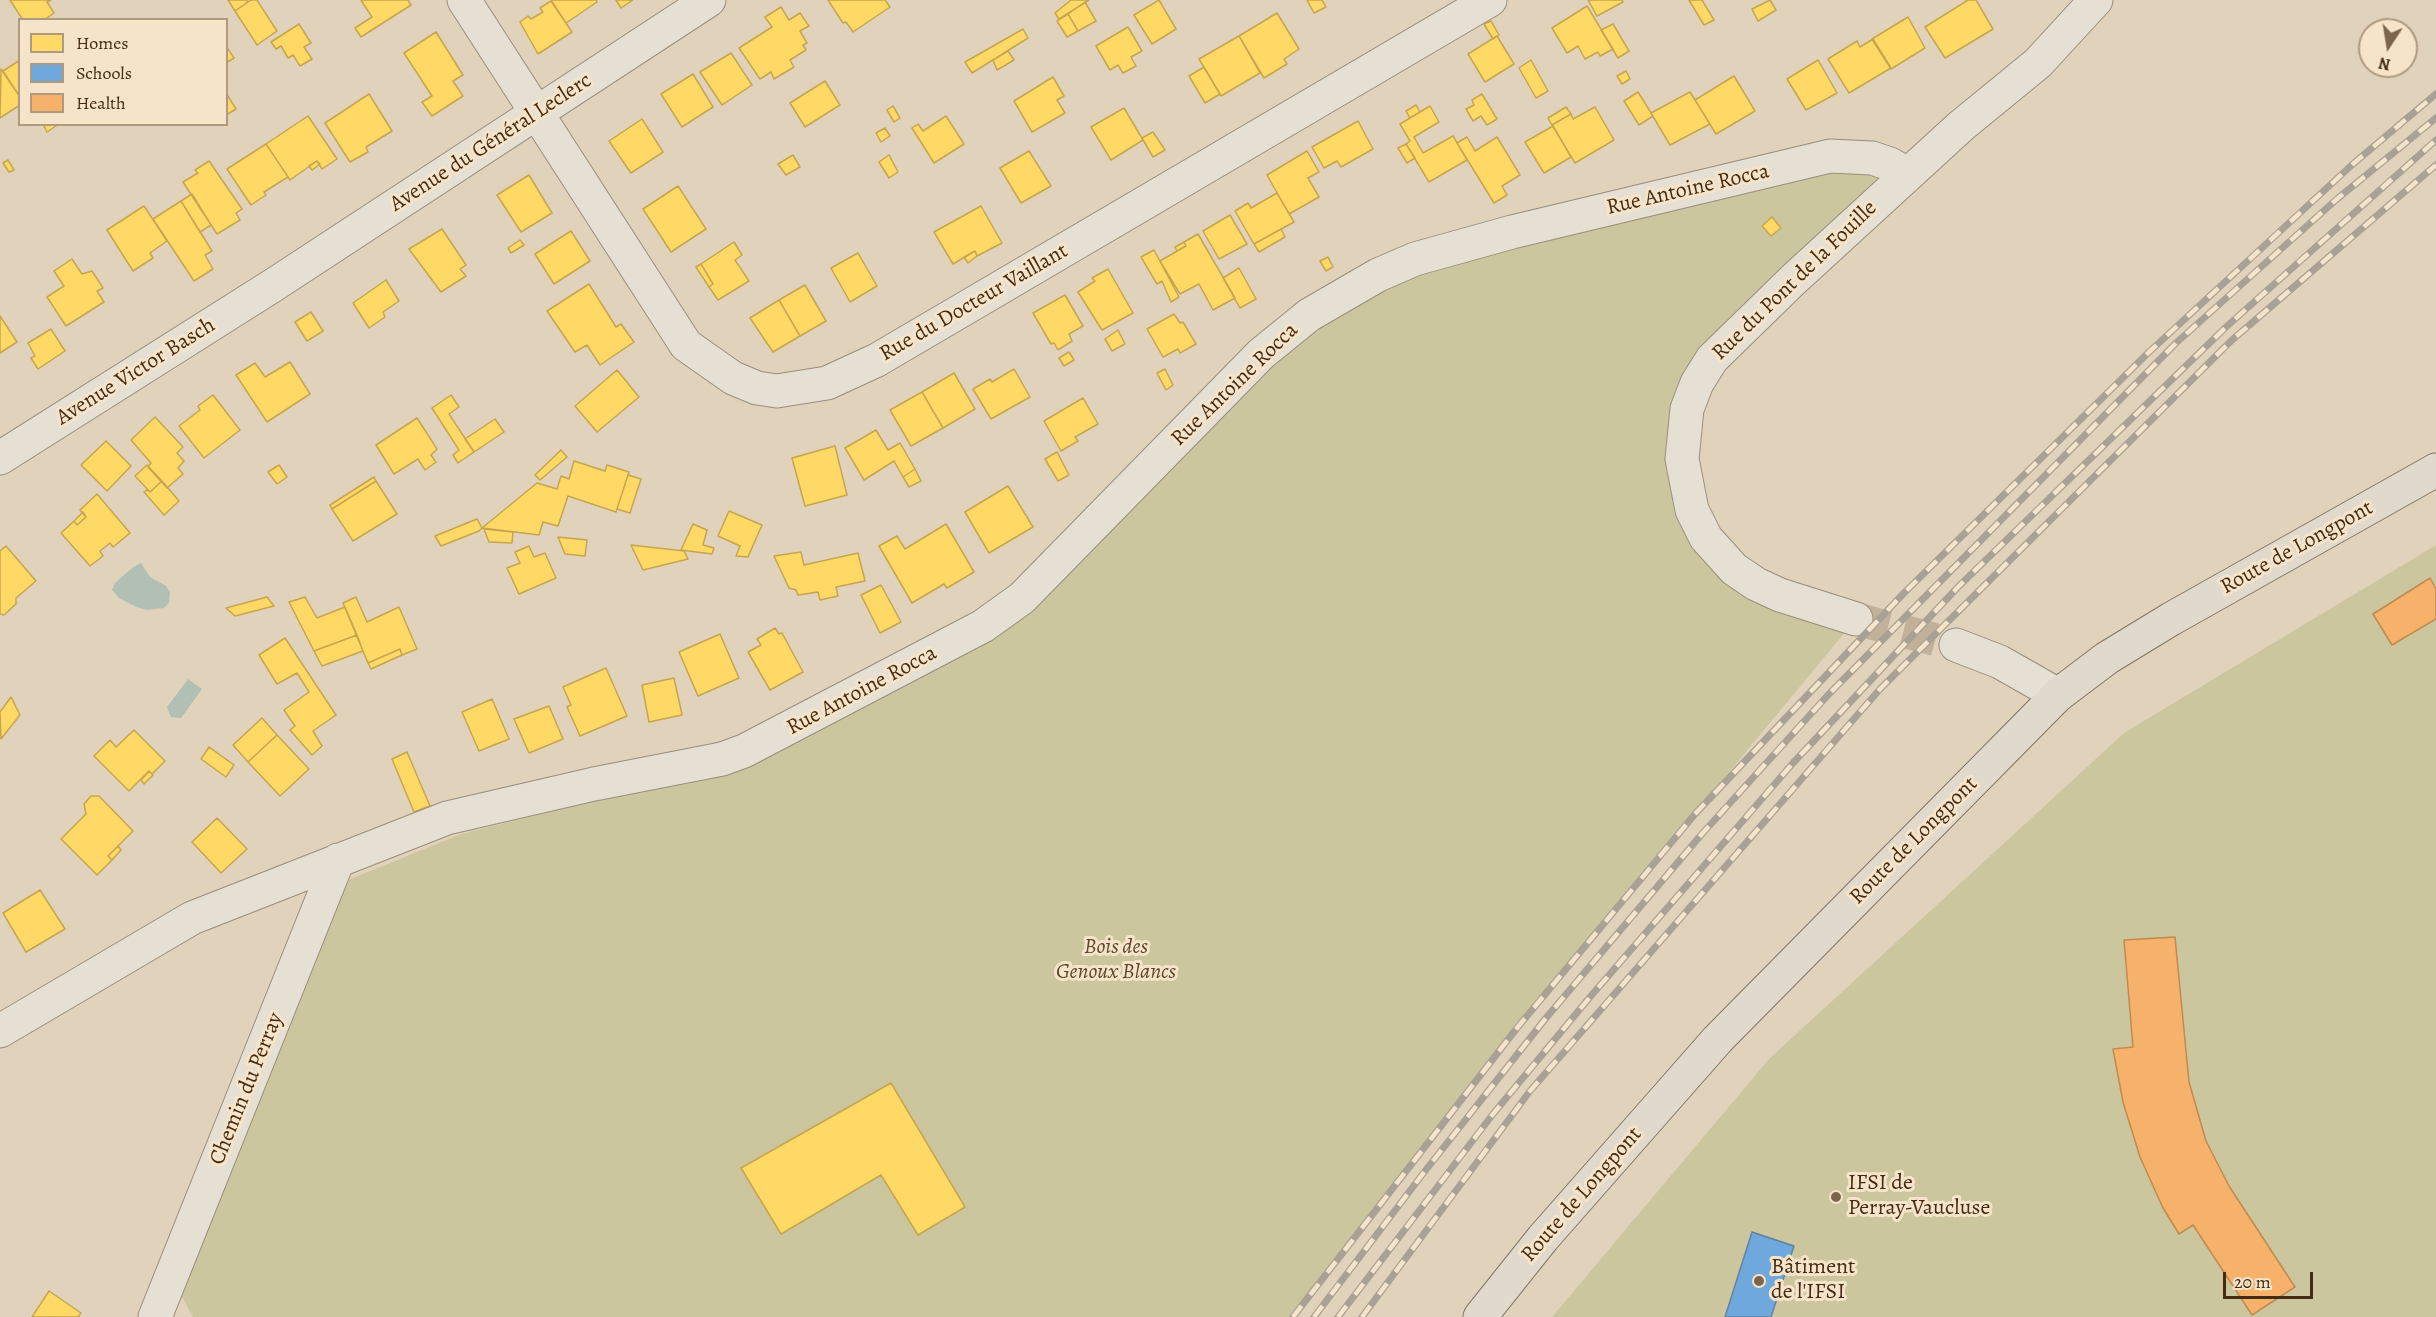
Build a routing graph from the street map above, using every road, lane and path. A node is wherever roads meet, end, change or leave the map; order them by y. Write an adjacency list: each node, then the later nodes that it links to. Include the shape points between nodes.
1 (464, 0): 5 (street, Rue du Docteur Vaillant)
2 (709, 0): 5 (street, Avenue du Général Leclerc)
3 (1490, 0): 5 (street, Rue du Docteur Vaillant, via 878,360 827,383 798,390 757,388 734,378 686,345)
4 (2096, 0): 6 (street, via 2038,63)
5 (537, 112): 7 (street, Avenue du Général Leclerc)
6 (1907, 174): 10 (street, Rue du Pont de la Fouille, via 1712,359 1690,400 1683,436 1686,486 1692,510 1717,553 1756,584); 13 (street, Rue Antoine Rocca, via 1872,158 1830,156 1491,237 1416,259 1378,275 1309,315 1261,354 1029,591 993,620 744,751 447,818)
7 (272, 285): 8 (street, Avenue Victor Basch)
8 (0, 458)
9 (2436, 470): 12 (main road, Route de Longpont, via 2107,657)
10 (1856, 619)
11 (1956, 645): 12 (street, via 2000,662)
12 (2058, 694): 16 (main road, Route de Longpont, via 1718,1039 1543,1238)
13 (338, 860): 14 (street, Rue Antoine Rocca, via 192,918); 15 (street, Chemin du Perray)
14 (0, 1032)
15 (155, 1317)
16 (1480, 1317)

